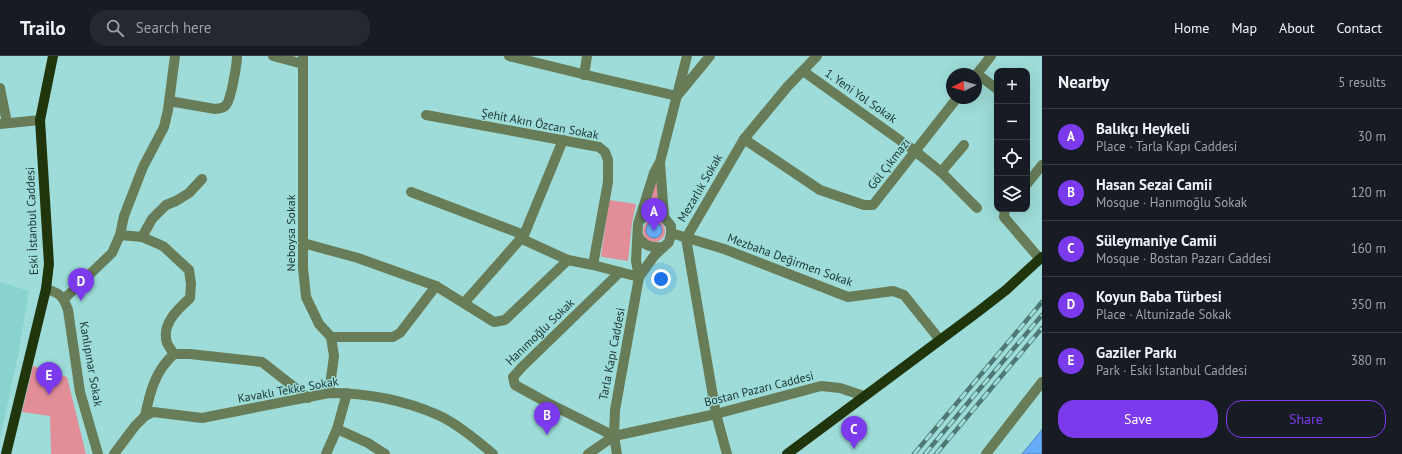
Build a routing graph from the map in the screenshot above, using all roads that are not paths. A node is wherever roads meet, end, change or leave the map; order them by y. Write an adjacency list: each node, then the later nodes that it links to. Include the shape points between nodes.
1 (53, 56): 22 (main road, Eski İstanbul Caddesi)
2 (175, 56): 19 (street)
3 (237, 56): 19 (street, via 227,105 215,109)
4 (273, 56): 11 (street)
5 (509, 56): 14 (street)
6 (587, 56): 14 (street)
7 (687, 56): 18 (street, Tarla Kapı Caddesi)
8 (710, 56): 18 (street)
9 (817, 56): 13 (street, Mezarlık Sokak)
10 (991, 56): 12 (street)
11 (303, 60): 44 (street, Neboysa Sokak)
12 (981, 68)
13 (803, 71): 24 (street, Mezarlık Sokak); 27 (street, 1. Yeni Yol Sokak)
14 (584, 75): 18 (street)
15 (982, 78): 16 (street)
16 (994, 87)
17 (0, 88): 23 (street)
18 (677, 96): 28 (street, Tarla Kapı Caddesi)
19 (169, 101): 39 (street, via 164,127 143,167 124,216)
20 (953, 104): 27 (street, Göl Çıkmazı)
21 (426, 115): 25 (street, Şehit Akın Özcan Sokak)
22 (40, 120): 23 (street); 52 (main road, Eski İstanbul Caddesi, via 49,264)
23 (3, 123)
24 (744, 139): 27 (street, Göl Çıkmazı, via 820,190 864,205 873,205 876,202); 43 (street, Mezarlık Sokak)
25 (562, 140): 42 (street); 48 (street, Şehit Akın Özcan Sokak, via 599,147 605,152 608,160 608,182)
26 (964, 145): 30 (street)
27 (916, 151): 30 (street, 1. Yeni Yol Sokak)
28 (660, 162): 36 (street, Tarla Kapı Caddesi); 37 (street, Tarla Kapı Caddesi, via 654,173)
29 (1042, 164): 32 (street)
30 (941, 172): 34 (street, 1. Yeni Yol Sokak)
31 (202, 179): 41 (street, via 190,193 166,205 152,219)
32 (1030, 180)
33 (411, 192): 42 (street)
34 (977, 208)
35 (1005, 212): 46 (street, via 1004,217)
36 (664, 217): 37 (street, via 651,213); 38 (street, Tarla Kapı Caddesi, via 671,226)
37 (640, 220): 40 (street, Tarla Kapı Caddesi)
38 (671, 233): 43 (street, Mezbaha Değirmen Sokak); 45 (street, Tarla Kapı Caddesi)
39 (120, 235): 41 (street); 53 (street, via 112,253)
40 (638, 236): 45 (street, via 648,246); 50 (street, Tarla Kapı Caddesi, via 636,261)
41 (142, 237): 57 (street, via 163,246 189,270 192,284 190,298 173,315 167,330 167,343)
42 (523, 237): 47 (street); 54 (street)
43 (686, 238): 56 (street, Mezbaha Değirmen Sokak, via 848,297 893,291 904,295); 63 (street, Mezarlık Sokak)
44 (304, 243): 51 (street, via 358,258); 55 (street, Neboysa Sokak, via 306,297 319,324)
45 (663, 247): 50 (street, Tarla Kapı Caddesi)
46 (1041, 258): 56 (main road, via 1006,290)
47 (568, 260): 48 (street); 54 (street, via 505,320 494,322)
48 (593, 265): 49 (street)
49 (620, 272): 50 (street); 66 (street, Hanımoğlu Sokak, via 513,377 515,385)
50 (639, 277): 66 (street, Tarla Kapı Caddesi, via 614,410)
51 (436, 286): 54 (street); 55 (street, via 400,333 393,337)
52 (46, 289): 53 (street, via 55,291); 67 (main road, Eski İstanbul Caddesi)
53 (64, 299): 68 (street, Kanlıpınar Sokak, via 68,310 80,392)
54 (464, 303)
55 (331, 337): 60 (street, via 334,356)
56 (940, 340): 61 (main road)
57 (174, 354): 62 (street, via 262,362); 64 (street, via 166,361 151,388)
58 (1042, 382): 77 (street)
59 (347, 393): 60 (street, Kavaklı Tekke Sokak); 65 (street); 72 (street, Kavaklı Tekke Sokak, via 398,401 439,416 476,439)
60 (329, 394): 62 (street, Kavaklı Tekke Sokak)
61 (864, 396): 63 (street, Bostan Pazarı Caddesi, via 840,388 821,386); 76 (main road)
62 (308, 398): 64 (street, Kavaklı Tekke Sokak, via 202,418 154,412)
63 (716, 414): 66 (street, Bostan Pazarı Caddesi); 75 (street, Mezarlık Sokak)
64 (145, 416): 69 (street, via 134,426)
65 (336, 429): 70 (street); 71 (street, via 368,443)
66 (614, 436): 73 (street, Bostan Pazarı Caddesi); 74 (street)
67 (6, 454)
68 (98, 454)
69 (114, 454)
70 (326, 454)
71 (385, 454)
72 (493, 454)
73 (588, 454)
74 (617, 454)
75 (727, 454)
76 (787, 454)
77 (986, 454)

